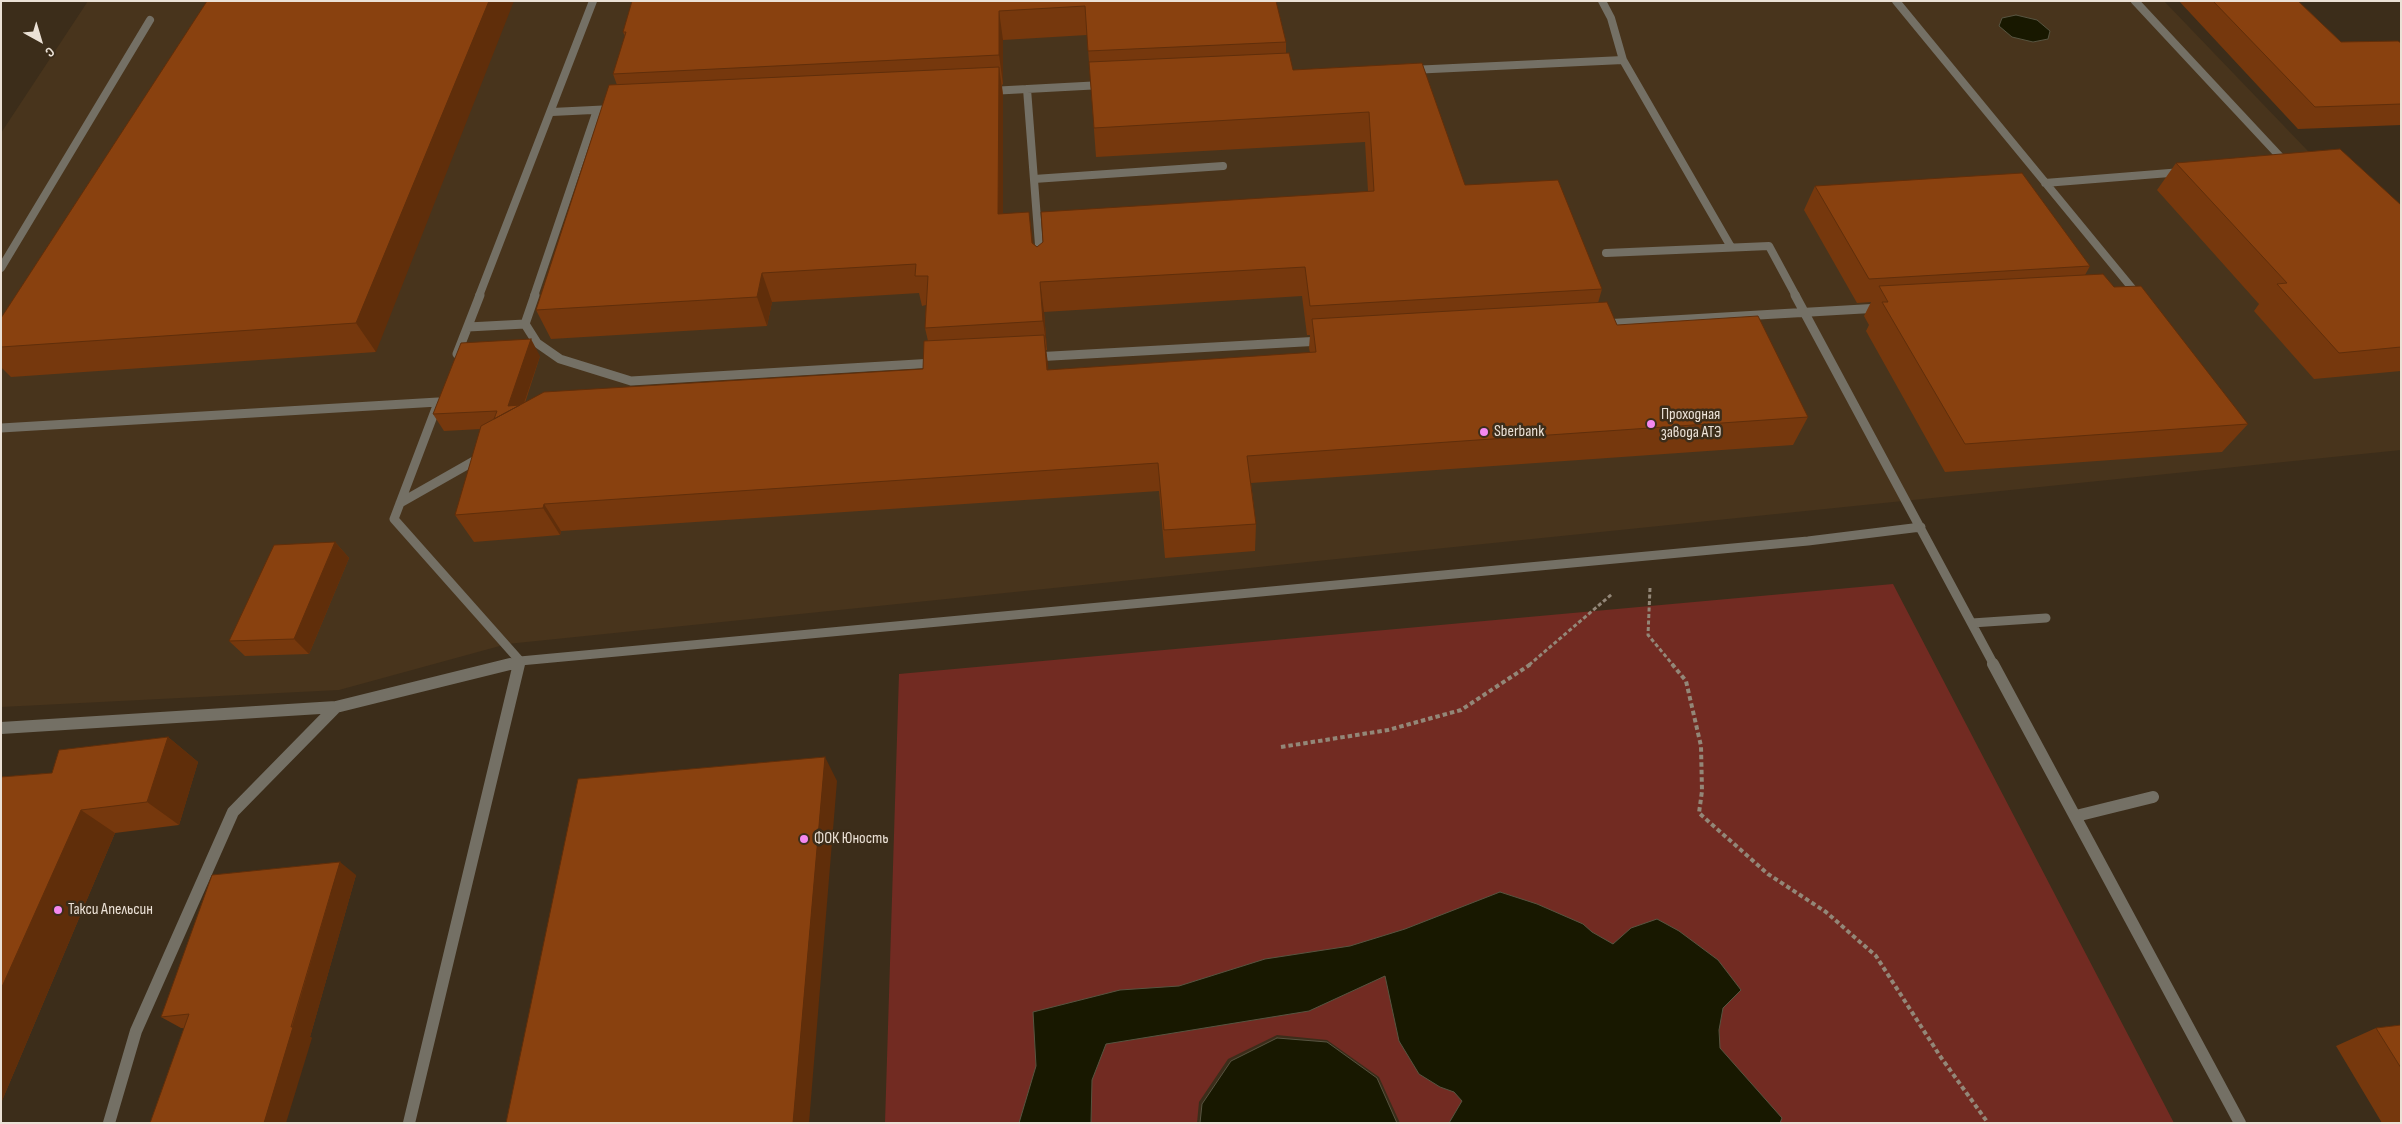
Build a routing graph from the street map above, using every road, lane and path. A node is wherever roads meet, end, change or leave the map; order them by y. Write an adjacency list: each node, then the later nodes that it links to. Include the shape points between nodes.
1 (593, 1): 13 (lane)
2 (1602, 1): 6 (lane, via 1611,18)
3 (1896, 1): 18 (lane)
4 (2135, 1): 15 (lane, via 2287,165)
5 (150, 20): 21 (lane)
6 (1623, 60): 7 (lane); 19 (lane)
7 (1404, 70)
8 (1106, 85): 9 (lane)
9 (1027, 89): 10 (lane); 17 (lane)
10 (978, 92)
11 (626, 108): 12 (lane)
12 (597, 110): 13 (lane); 26 (lane)
13 (552, 112): 28 (lane)
14 (1223, 166): 17 (lane)
15 (2278, 166)
16 (2190, 172): 18 (lane)
17 (1034, 179): 22 (lane)
18 (2045, 182): 23 (lane, via 2136,293)
19 (1731, 247): 20 (lane); 25 (lane, via 1769,246)
20 (1606, 253)
21 (1, 268)
22 (1041, 271)
23 (2126, 294)
24 (1893, 308): 25 (lane)
25 (1805, 313): 27 (lane); 38 (lane)
26 (525, 324): 28 (lane); 33 (lane, via 537,343 560,359)
27 (1596, 325)
28 (468, 327): 31 (lane)
29 (1328, 340): 30 (lane)
30 (1029, 358)
31 (455, 360)
32 (939, 363): 33 (lane)
33 (631, 381): 34 (lane)
34 (614, 389)
35 (1, 428): 37 (lane, via 440,398)
36 (493, 450): 37 (lane)
37 (400, 503): 43 (lane, via 394,519)
38 (1921, 528): 39 (lane); 42 (lane)
39 (1651, 555): 40 (path); 43 (lane)
40 (1651, 573): 46 (path, via 1626,581 1528,666 1461,710 1388,730); 51 (path, via 1648,635 1686,681 1701,746 1699,813 1768,874 1826,912 1876,956 1940,1056)
41 (2046, 618): 42 (lane)
42 (1972, 623): 48 (lane)
43 (520, 661): 44 (lane); 50 (lane)
44 (336, 707): 45 (lane); 49 (lane, via 233,812 136,1031)
45 (1, 728)
46 (1281, 747)
47 (2153, 797): 48 (lane)
48 (2076, 816): 52 (lane)
49 (109, 1123)
50 (409, 1123)
51 (1988, 1123)
52 (2240, 1123)

